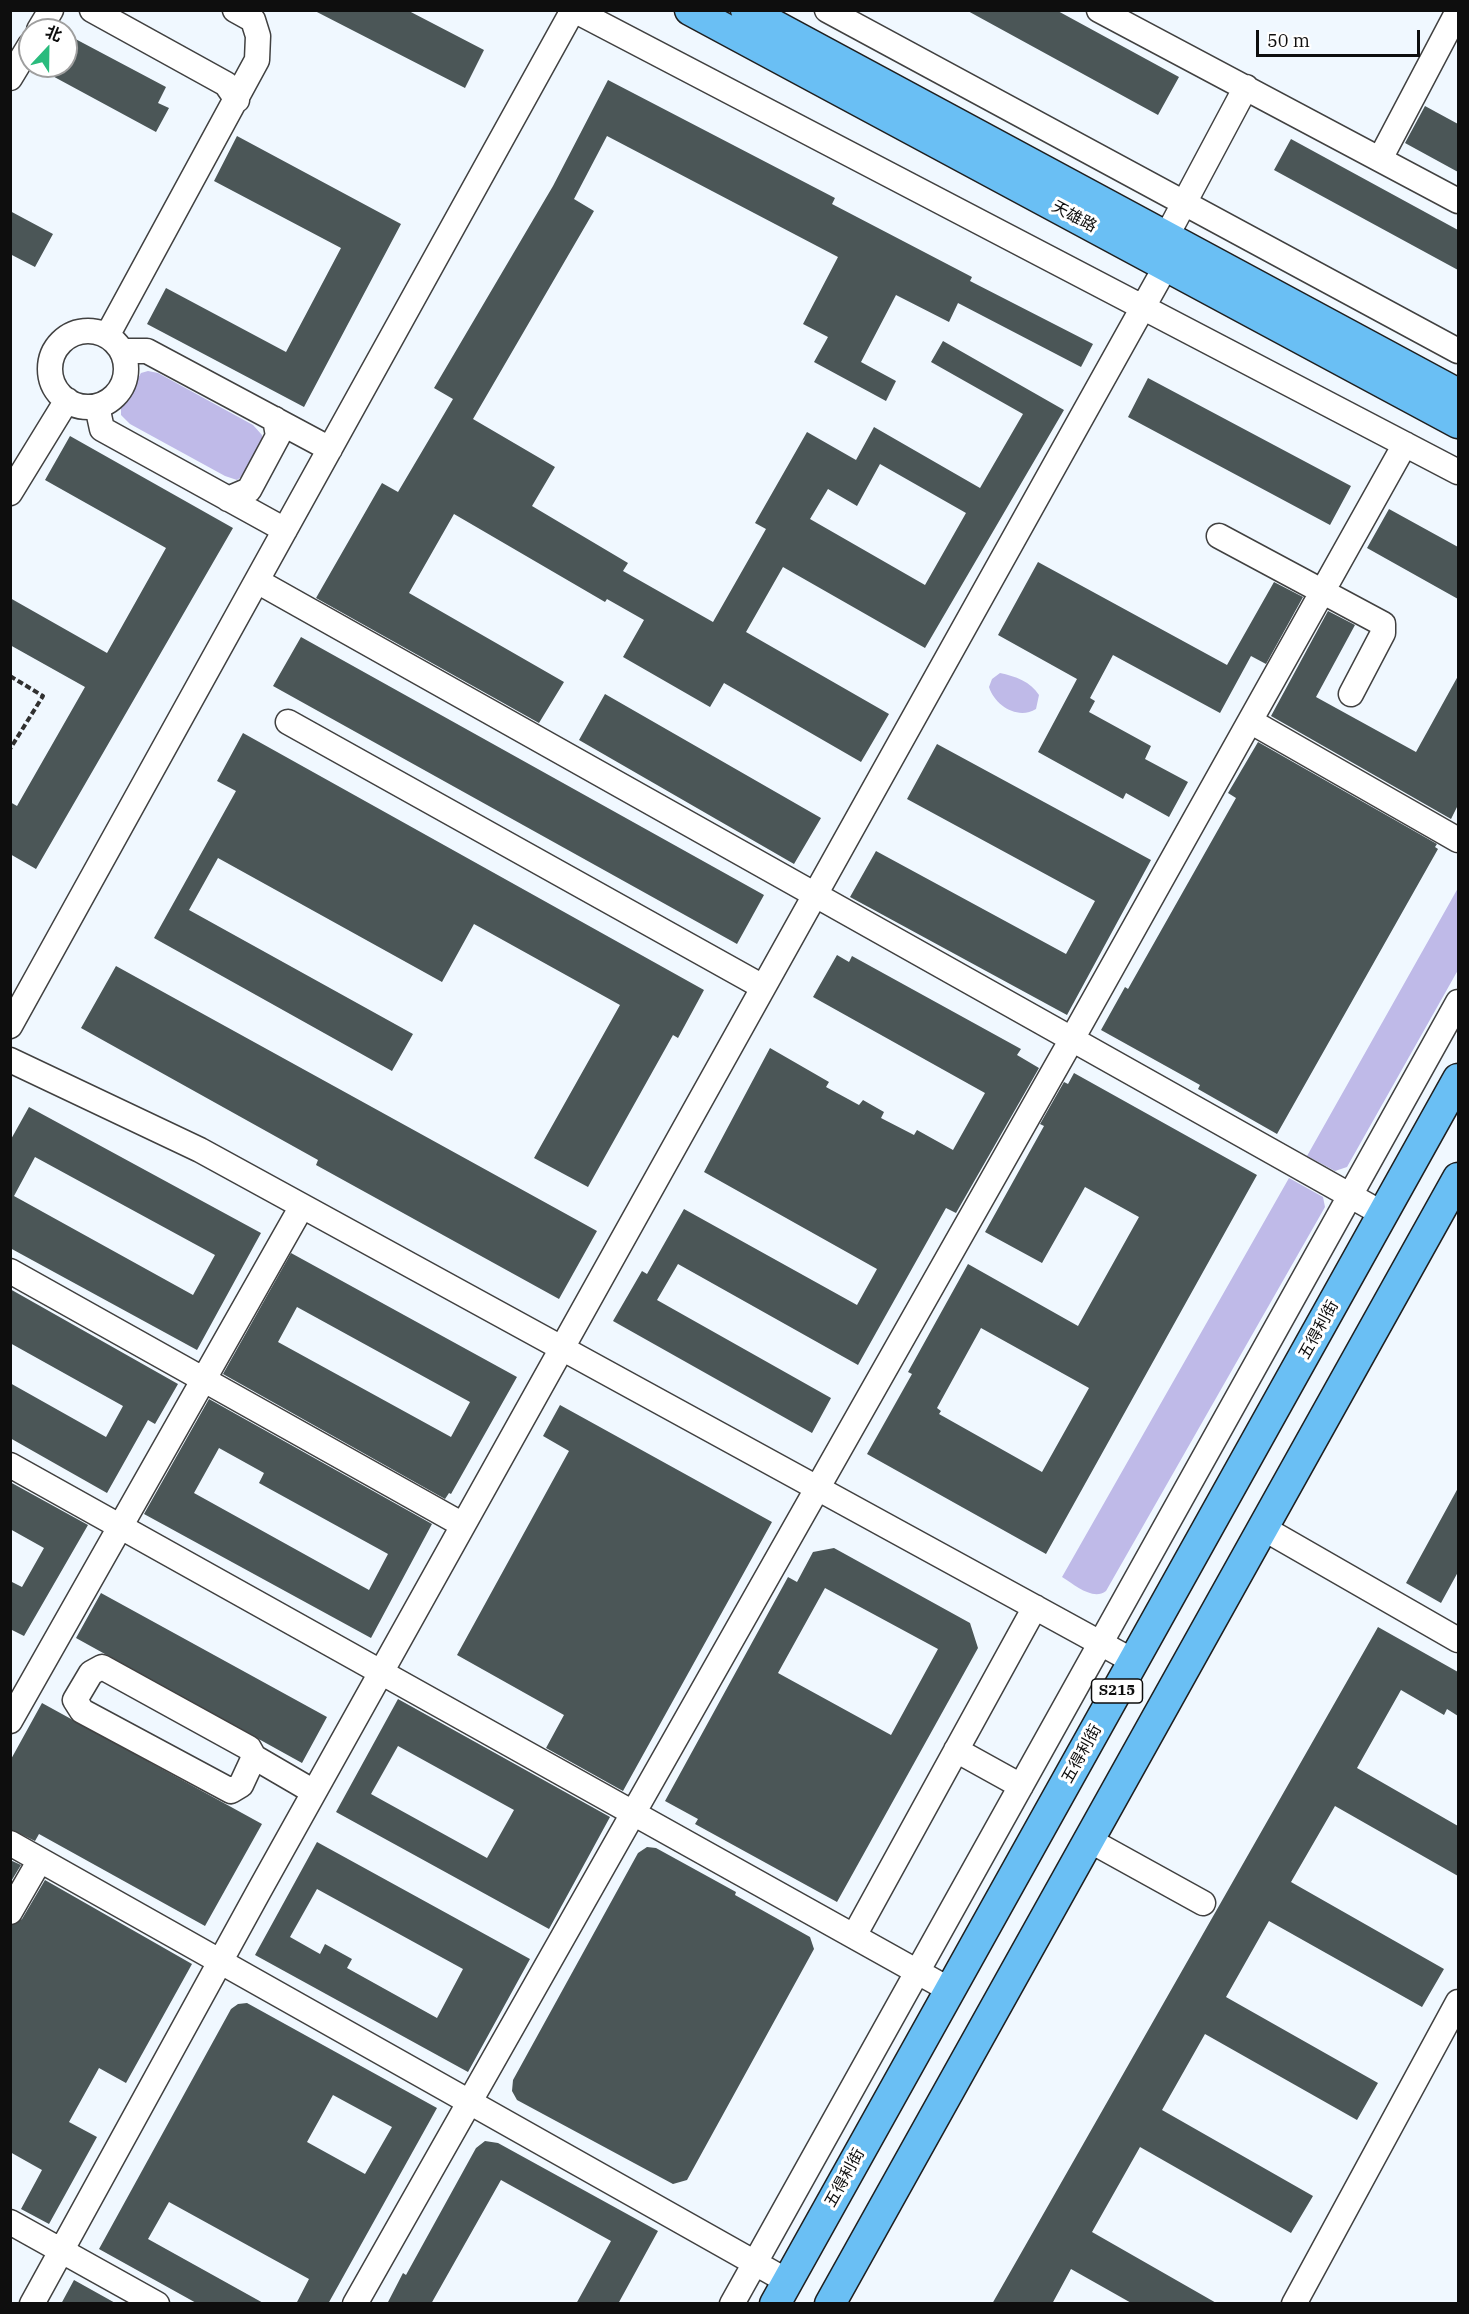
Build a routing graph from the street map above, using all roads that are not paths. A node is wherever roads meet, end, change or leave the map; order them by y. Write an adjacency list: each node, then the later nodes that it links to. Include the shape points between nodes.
1 (92, 10): 12 (street, via 226,84)
2 (235, 10): 12 (street, via 253,20 258,36 257,60)
3 (573, 10): 18 (street); 27 (street)
4 (690, 10): 17 (main road, 天雄路)
5 (746, 10): 16 (main road, 天雄路)
6 (827, 10): 15 (street)
7 (1458, 11): 13 (street)
8 (1109, 13): 11 (street)
9 (18, 65): 10 (street)
10 (10, 78)
11 (1246, 87): 13 (street); 15 (street)
12 (237, 100): 19 (street)
13 (1380, 159): 14 (street)
14 (1458, 201)
15 (1184, 203): 16 (street); 20 (street)
16 (1166, 237): 21 (main road, 天雄路)
17 (1166, 266): 18 (street); 25 (main road, 天雄路)
18 (1143, 307): 26 (street); 39 (street)
19 (114, 343): 22 (street, via 86,331 58,345 52,355 51,378); 23 (street, via 126,368 122,384 116,394); 24 (street, via 147,351)
20 (1458, 351)
21 (1458, 394)
22 (67, 400): 23 (street); 29 (street)
23 (96, 406): 30 (street, via 102,429)
24 (275, 419): 27 (street); 30 (street, via 278,436 249,490)
25 (1458, 423)
26 (1405, 444): 28 (street); 34 (street)
27 (330, 449): 31 (street)
28 (1458, 472)
29 (10, 493)
30 (228, 499): 31 (street)
31 (285, 530): 33 (street)
32 (1219, 536): 34 (street)
33 (257, 581): 39 (street); 42 (street)
34 (1322, 592): 35 (street, via 1383,624 1383,633); 36 (street)
35 (1351, 694)
36 (1250, 721): 38 (street); 43 (street)
37 (288, 722): 40 (street)
38 (1458, 840)
39 (815, 894): 40 (street); 43 (street)
40 (763, 987): 51 (street)
41 (1458, 1002): 47 (street)
42 (10, 1026)
43 (1072, 1039): 47 (street); 54 (street)
44 (10, 1060): 48 (street, via 200,1150)
45 (1458, 1079): 49 (main road, 五得利街 / S215)
46 (1458, 1178): 57 (main road, S215)
47 (1350, 1196): 49 (street); 60 (street)
48 (302, 1206): 51 (street); 52 (street)
49 (1383, 1214): 61 (main road, 五得利街 / S215)
50 (10, 1270): 52 (street)
51 (562, 1348): 54 (street); 55 (street)
52 (204, 1379): 55 (street); 56 (street)
53 (10, 1465): 56 (street)
54 (817, 1488): 58 (street); 68 (street)
55 (463, 1525): 62 (street)
56 (121, 1526): 62 (street); 63 (street)
57 (1263, 1528): 59 (street); 69 (main road, S215)
58 (1035, 1607): 60 (street); 64 (street)
59 (1458, 1640)
60 (1100, 1643): 61 (street); 66 (street)
61 (1134, 1661): 77 (main road, 五得利街 / S215)
62 (381, 1672): 67 (street); 68 (street)
63 (10, 1721)
64 (956, 1750): 66 (street); 74 (street)
65 (254, 1757): 65 (street, via 241,1785 231,1791 82,1711 75,1700 91,1673 102,1667 249,1748); 67 (street)
66 (1021, 1786): 76 (street)
67 (314, 1792): 75 (street)
68 (633, 1813): 74 (street); 79 (street)
69 (1089, 1840): 72 (street); 88 (main road, S215)
70 (10, 1843): 71 (street)
71 (40, 1860): 73 (street); 75 (street)
72 (1203, 1903)
73 (10, 1912)
74 (854, 1936): 76 (street)
75 (220, 1962): 79 (street); 81 (street)
76 (917, 1972): 77 (street); 82 (street)
77 (950, 1990): 83 (main road, 五得利街 / S215)
78 (1458, 2002): 89 (street)
79 (469, 2102): 82 (street); 86 (street)
80 (10, 2222): 81 (street)
81 (62, 2251): 84 (street); 85 (street)
82 (755, 2263): 83 (street); 87 (street)
83 (781, 2293)
84 (32, 2304)
85 (157, 2304)
86 (355, 2304)
87 (732, 2304)
88 (830, 2304)
89 (1294, 2304)

